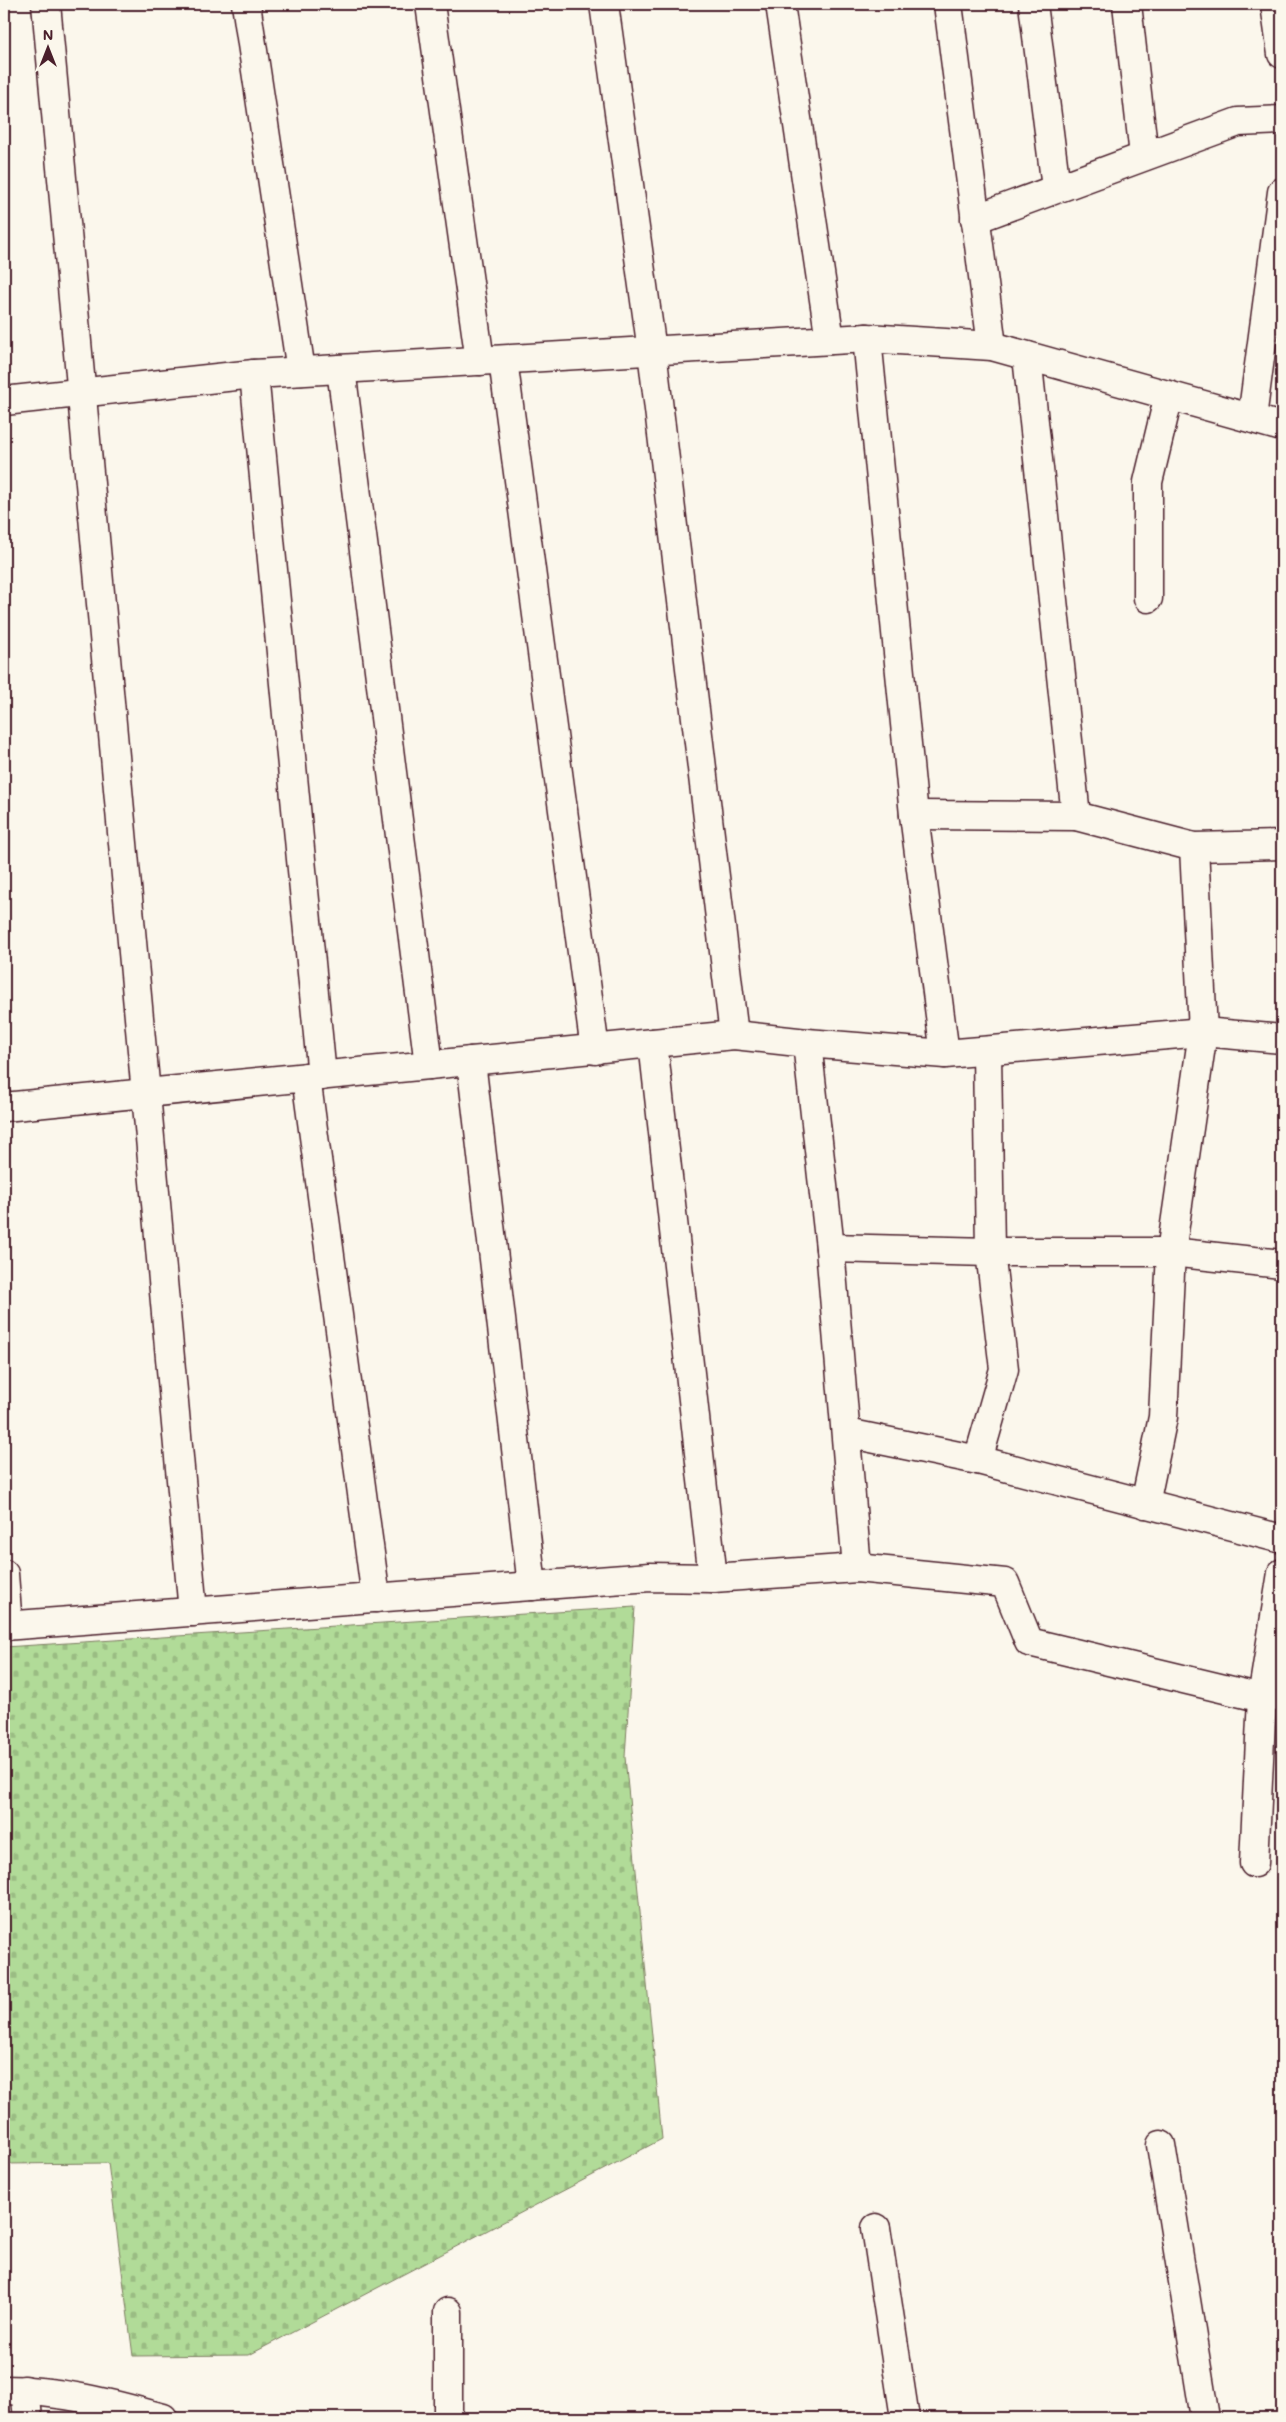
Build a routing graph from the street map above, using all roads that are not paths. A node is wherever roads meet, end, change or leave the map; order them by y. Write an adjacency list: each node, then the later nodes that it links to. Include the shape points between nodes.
1 (46, 4): 25 (street)
2 (246, 4): 23 (street)
3 (430, 4): 21 (street)
4 (604, 4): 19 (street)
5 (780, 4): 17 (street)
6 (948, 4): 15 (street)
7 (1033, 4): 13 (street)
8 (1127, 4): 12 (street)
9 (1275, 4): 10 (street)
10 (1282, 54)
11 (1282, 120): 12 (street, via 1238,122)
12 (1144, 156): 13 (street)
13 (1056, 188): 15 (street)
14 (1282, 192): 28 (street)
15 (975, 218): 18 (street)
16 (867, 338): 17 (street); 18 (street); 31 (street)
17 (830, 340): 19 (street)
18 (992, 346): 20 (street)
19 (652, 351): 21 (street); 36 (street)
20 (1027, 356): 26 (street); 32 (street)
21 (492, 360): 22 (street); 40 (street)
22 (341, 369): 23 (street); 44 (street)
23 (301, 371): 24 (street)
24 (254, 374): 25 (street); 45 (street)
25 (85, 393): 27 (street); 46 (street)
26 (1169, 395): 28 (street); 30 (street, via 1148,482)
27 (4, 401)
28 (1252, 418): 29 (street)
29 (1282, 427)
30 (1148, 598)
31 (914, 815): 32 (street); 42 (street)
32 (1076, 816): 34 (street)
33 (1282, 845): 34 (street)
34 (1194, 847): 35 (street)
35 (1203, 1032): 37 (street); 41 (street); 50 (street)
36 (734, 1035): 38 (street); 39 (street)
37 (1282, 1039)
38 (653, 1043): 40 (street); 59 (street)
39 (807, 1043): 42 (street); 48 (street)
40 (595, 1050): 43 (street)
41 (987, 1052): 42 (street); 49 (street)
42 (945, 1054)
43 (471, 1061): 44 (street); 60 (street)
44 (429, 1065): 45 (street)
45 (314, 1076): 46 (street); 61 (street)
46 (144, 1094): 47 (street); 62 (street)
47 (4, 1107)
48 (830, 1248): 49 (street); 52 (street)
49 (990, 1252): 50 (street); 53 (street, via 1004,1369)
50 (1171, 1252): 51 (street); 54 (street, via 1163,1417)
51 (1282, 1264)
52 (847, 1433): 53 (street); 56 (street)
53 (978, 1460): 54 (street)
54 (1145, 1504): 55 (street)
55 (1282, 1539)
56 (857, 1568): 59 (street); 64 (street, via 1005,1583 1029,1642)
57 (1282, 1573): 64 (street)
58 (4, 1574): 63 (street)
59 (713, 1578): 60 (street, via 650,1577)
60 (532, 1586): 61 (street)
61 (376, 1598): 62 (street)
62 (193, 1612): 63 (street)
63 (6, 1626)
64 (1272, 1697): 65 (street)
65 (1254, 1863)
66 (1161, 2146): 74 (street)
67 (876, 2228): 73 (street)
68 (448, 2312): 72 (street)
69 (15, 2390): 70 (street); 71 (street, via 112,2403)
70 (28, 2418)
71 (163, 2418)
72 (448, 2418)
73 (905, 2418)
74 (1205, 2418)

